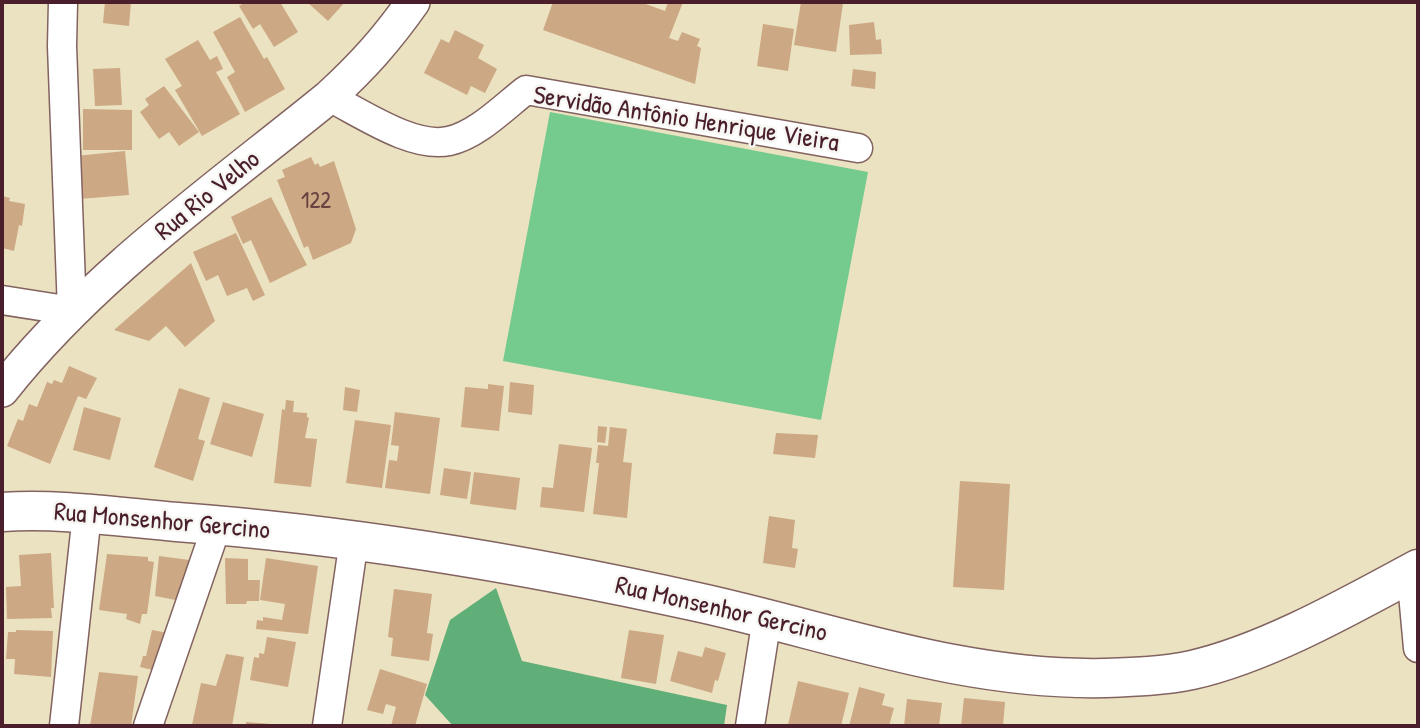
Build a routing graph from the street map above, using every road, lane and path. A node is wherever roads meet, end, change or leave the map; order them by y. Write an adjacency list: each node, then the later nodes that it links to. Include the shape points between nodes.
1 (62, 2): 6 (street)
2 (413, 2): 3 (street, Rua Rio Velho, via 384,42)
3 (329, 97): 4 (street, Servidão Antônio Henrique Vieira, via 430,143 452,141 476,128 526,90); 6 (street, Rua Rio Velho)
4 (858, 148)
5 (2, 300): 6 (street)
6 (72, 311): 7 (street, Rua Rio Velho)
7 (2, 390)
8 (2, 512): 9 (main road, Rua Monsenhor Gercino)
9 (87, 514): 10 (main road, Rua Monsenhor Gercino); 15 (street)
10 (217, 525): 11 (main road, Rua Monsenhor Gercino); 16 (street)
11 (354, 540): 13 (main road, Rua Monsenhor Gercino, via 554,572); 17 (street)
12 (1415, 570): 13 (main road, Rua Monsenhor Gercino, via 1284,638 1243,654 1192,670 1139,677 1033,677 964,668); 14 (street)
13 (767, 618): 18 (street)
14 (1418, 648)
15 (64, 726)
16 (148, 726)
17 (327, 726)
18 (750, 726)

